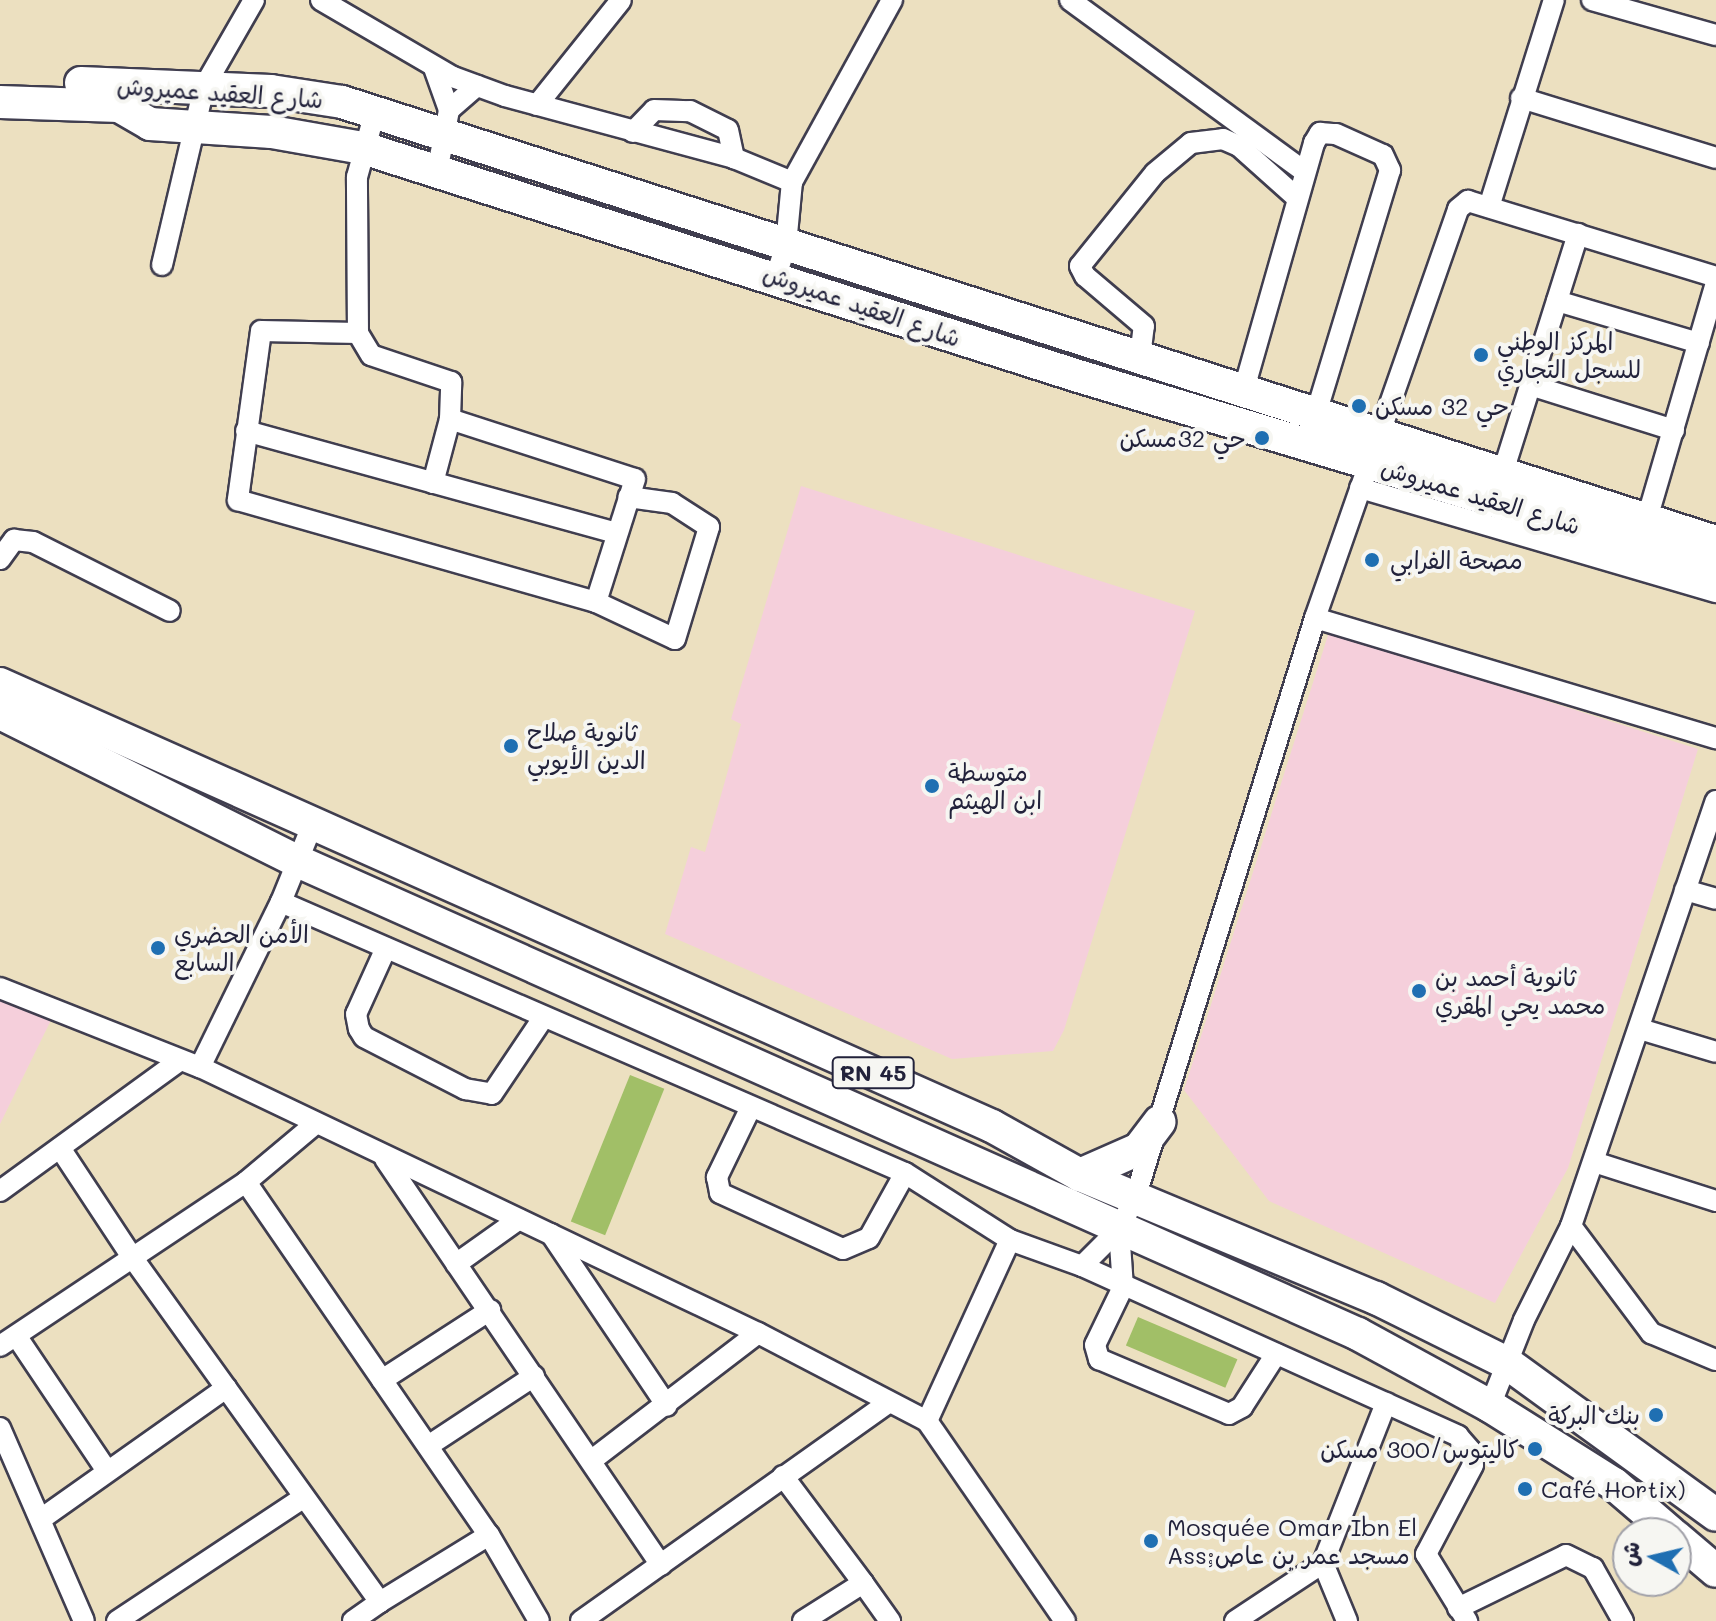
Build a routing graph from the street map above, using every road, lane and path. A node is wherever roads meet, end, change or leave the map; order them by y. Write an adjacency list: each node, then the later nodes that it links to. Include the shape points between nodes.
1 (254, 0): 12 (street)
2 (321, 0): 9 (street)
3 (621, 0): 15 (street)
4 (892, 0): 25 (street)
5 (1070, 0): 23 (street)
6 (1554, 0): 13 (street)
7 (1592, 0): 8 (street)
8 (1716, 35)
9 (434, 68): 11 (street); 17 (street)
10 (0, 80): 12 (main road, شارع العقيد عميروش)
11 (477, 86): 15 (street); 17 (street)
12 (204, 87): 16 (main road, شارع العقيد عميروش, via 311,97); 18 (street)
13 (1521, 98): 22 (street); 27 (street)
14 (0, 102): 18 (main road, شارع العقيد عميروش, via 119,106 150,124)
15 (537, 105): 19 (street)
16 (375, 112): 17 (main road, شارع العقيد عميروش); 20 (street)
17 (447, 121): 24 (street); 29 (main road, شارع العقيد عميروش)
18 (194, 128): 20 (main road, شارع العقيد عميروش, via 272,132); 30 (street)
19 (633, 132): 21 (street); 21 (street, via 654,110 690,111 728,130)
20 (363, 148): 24 (main road, شارع العقيد عميروش); 36 (street, via 357,177)
21 (734, 158): 25 (street)
22 (1716, 158)
23 (1304, 171): 26 (street); 41 (street, via 1314,143 1325,132 1383,155 1390,170)
24 (437, 172): 32 (main road, شارع العقيد عميروش)
25 (792, 182): 29 (street)
26 (1295, 196): 38 (street, via 1239,146 1223,139 1191,143 1155,173 1080,266 1144,326); 40 (street)
27 (1489, 207): 28 (street); 45 (street, via 1468,201 1458,209)
28 (1578, 234): 33 (street); 34 (street)
29 (786, 245): 31 (main road, شارع العقيد عميروش); 32 (street)
30 (162, 265)
31 (876, 273): 35 (main road); 38 (main road, شارع العقيد عميروش)
32 (776, 276): 35 (main road, شارع العقيد عميروش)
33 (1716, 279): 37 (street)
34 (1557, 301): 37 (street); 39 (street)
35 (866, 309): 46 (main road, شارع العقيد عميروش)
36 (358, 333): 42 (street, via 371,355 451,382); 44 (street, via 261,331)
37 (1699, 343): 43 (street)
38 (1140, 357): 40 (main road, شارع العقيد عميروش)
39 (1530, 385): 43 (street); 47 (street)
40 (1244, 389): 41 (main road, شارع العقيد عميروش)
41 (1317, 411): 45 (main road, شارع العقيد عميروش)
42 (450, 419): 48 (street); 49 (street, via 635,479)
43 (1674, 430): 51 (street)
44 (246, 431): 48 (street); 56 (street, via 238,500)
45 (1378, 431): 46 (street); 47 (main road, شارع العقيد عميروش)
46 (1364, 475): 51 (main road, شارع العقيد عميروش); 55 (street); 58 (street)
47 (1502, 475): 51 (main road, شارع العقيد عميروش)
48 (433, 483): 50 (street)
49 (628, 497): 50 (street); 56 (street, via 672,503 709,527 675,639)
50 (617, 533): 56 (street)
51 (1643, 533): 52 (main road, شارع العقيد عميروش); 54 (main road, شارع العقيد عميروش)
52 (1716, 542)
53 (0, 559): 57 (street, via 14,540 33,542)
54 (1716, 567)
55 (1716, 592)
56 (596, 602)
57 (170, 611)
58 (1315, 618): 61 (street); 78 (street)
59 (0, 684): 63 (main road, RN 45)
60 (0, 713): 64 (main road, RN 45)
61 (1716, 738)
62 (1716, 801): 66 (street)
63 (313, 823): 64 (street); 65 (main road, RN 45)
64 (295, 860): 68 (street); 69 (main road, RN 45)
65 (422, 875): 69 (main road); 84 (main road, RN 45, via 992,1126)
66 (1685, 890): 67 (street); 73 (street)
67 (1716, 899)
68 (281, 902): 70 (street); 76 (street)
69 (406, 911): 91 (main road, RN 45)
70 (386, 948): 72 (street); 72 (street, via 356,1014 359,1029 364,1037 465,1089 492,1094)
71 (0, 988): 75 (street)
72 (543, 1018): 77 (street)
73 (1640, 1029): 74 (street); 82 (street)
74 (1716, 1052)
75 (179, 1061): 76 (street); 80 (street)
76 (200, 1067): 79 (street)
77 (750, 1109): 83 (street); 83 (street, via 717,1177 720,1193 843,1249 869,1238)
78 (1159, 1122): 84 (main road, via 1139,1149); 87 (street)
79 (315, 1124): 81 (street); 85 (street)
80 (60, 1148): 86 (street); 94 (street)
81 (385, 1159): 89 (street); 95 (street)
82 (1594, 1162): 88 (street); 90 (street)
83 (905, 1173): 93 (street)
84 (1080, 1175): 87 (main road, RN 45)
85 (246, 1182): 94 (street); 105 (street)
86 (0, 1191)
87 (1136, 1195): 91 (street); 103 (main road, RN 45, via 1308,1267)
88 (1716, 1201)
89 (519, 1219): 92 (street); 95 (street)
90 (1571, 1226): 102 (street, via 1651,1333); 103 (street)
91 (1119, 1229): 96 (street); 97 (street); 110 (main road, RN 45, via 1358,1334)
92 (550, 1232): 99 (street); 109 (street)
93 (1010, 1240): 96 (street); 111 (street)
94 (132, 1257): 100 (street); 106 (street)
95 (456, 1264): 98 (street)
96 (1082, 1266): 97 (street)
97 (1123, 1287): 101 (street); 101 (street, via 1095,1345 1099,1359 1229,1414 1242,1407)
98 (490, 1310): 104 (street); 105 (street)
99 (758, 1333): 107 (street); 109 (street)
100 (8, 1342): 115 (street)
101 (1276, 1354): 108 (street)
102 (1715, 1358)
103 (1507, 1363): 110 (street); 118 (main road, RN 45)
104 (534, 1376): 113 (street); 114 (street)
105 (382, 1380): 113 (street)
106 (226, 1388): 115 (street); 117 (street)
107 (889, 1402): 111 (street); 116 (street)
108 (1386, 1403): 123 (street); 128 (street, via 1458,1436 1472,1452 1473,1465 1426,1554)
109 (667, 1406): 114 (street)
110 (1490, 1406): 119 (main road, RN 45, via 1614,1484)
111 (927, 1421): 136 (street)
112 (0, 1428): 120 (street)
113 (428, 1446): 121 (street)
114 (592, 1460): 124 (street)
115 (107, 1471): 120 (street)
116 (783, 1476): 124 (street); 126 (street)
117 (304, 1497): 127 (street); 130 (street)
118 (1716, 1515)
119 (1652, 1517)
120 (41, 1519): 129 (street)
121 (489, 1535): 127 (street); 132 (street)
122 (1692, 1551): 125 (main road)
123 (1323, 1563): 137 (street); 138 (street)
124 (661, 1565): 133 (street)
125 (1716, 1571)
126 (863, 1583): 134 (street); 135 (street)
127 (380, 1602): 131 (street)
128 (1463, 1614): 139 (street, via 1559,1554 1593,1568)
129 (84, 1621)
130 (117, 1621)
131 (353, 1621)
132 (539, 1621)
133 (581, 1621)
134 (803, 1621)
135 (890, 1621)
136 (1065, 1621)
137 (1235, 1621)
138 (1347, 1621)
139 (1623, 1621)

